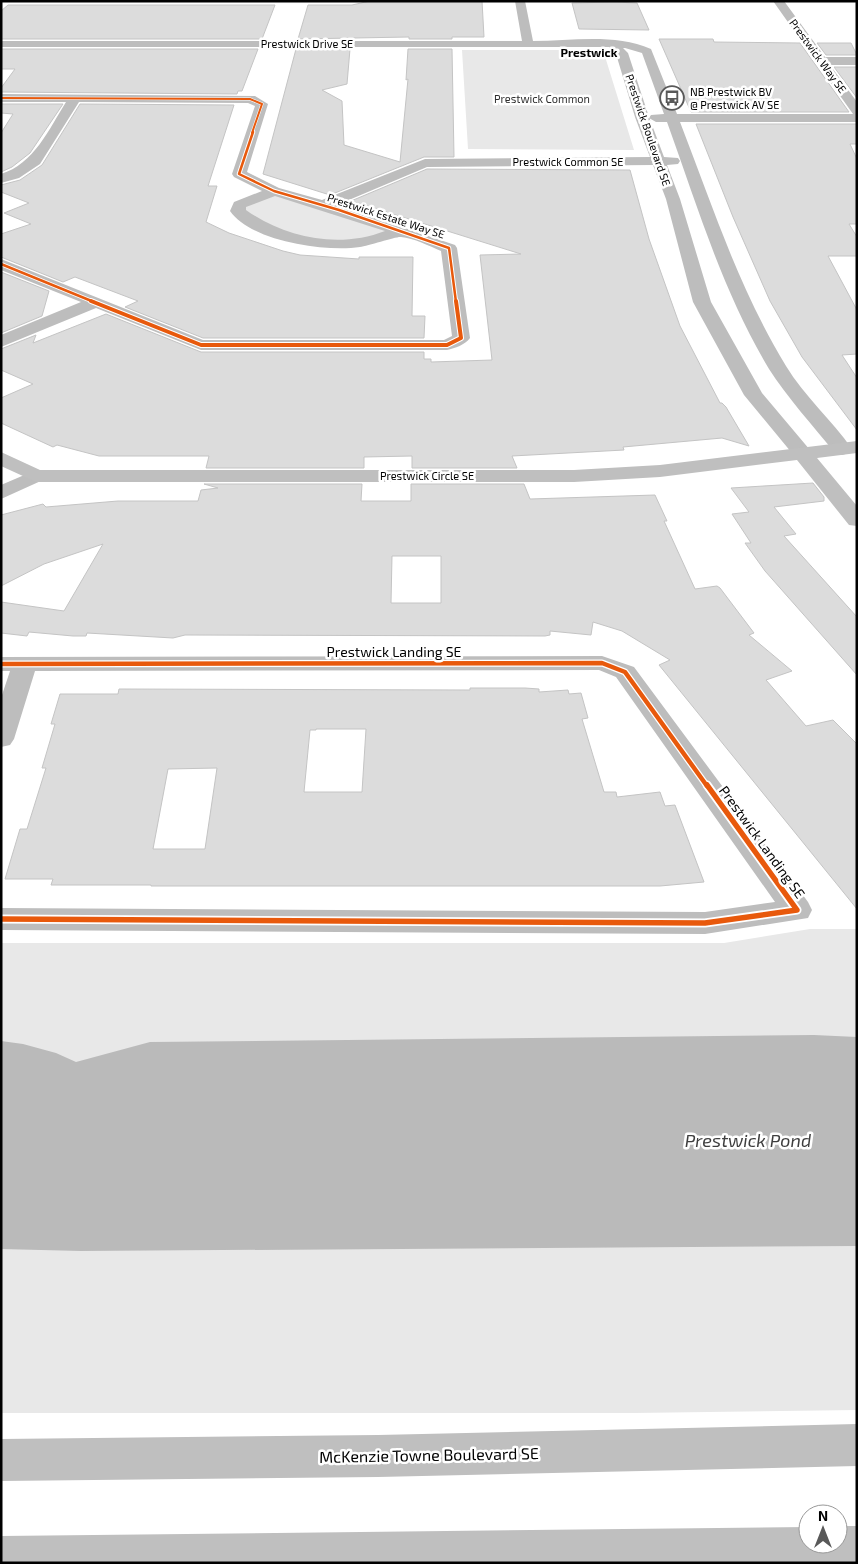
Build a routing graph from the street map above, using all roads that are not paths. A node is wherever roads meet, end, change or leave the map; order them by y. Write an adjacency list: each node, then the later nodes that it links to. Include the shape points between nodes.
1 (520, 1): 4 (street)
2 (778, 1): 6 (street, Prestwick Way SE)
3 (1, 44): 4 (street, Prestwick Drive SE, via 509,40)
4 (528, 44): 5 (street, Prestwick Drive SE)
5 (613, 44): 11 (street, Prestwick Boulevard SE, via 622,53); 12 (street, Prestwick Boulevard SE, via 647,51)
6 (821, 61): 7 (street); 10 (street, Prestwick Way SE)
7 (857, 61)
8 (1, 98): 9 (street, Prestwick Estate Way SE)
9 (75, 98): 16 (street, via 35,161 14,175); 17 (street, Prestwick Estate Way SE, via 250,99 262,104 239,174)
10 (857, 111)
11 (642, 118): 12 (street); 15 (street, Prestwick Boulevard SE)
12 (672, 118): 13 (street); 14 (street, Prestwick Boulevard SE)
13 (857, 118)
14 (688, 161): 15 (street, Prestwick Common SE); 23 (street, Prestwick Boulevard SE, via 719,250 746,312 779,370)
15 (657, 162): 18 (street, Prestwick Common SE, via 447,162 439,168); 24 (street, Prestwick Boulevard SE, via 673,199 702,302 754,395)
16 (1, 179)
17 (274, 191): 18 (street, Prestwick Estate Way SE); 19 (street, Prestwick Estate Way SE, via 239,205 238,211 250,222 316,243 366,242)
18 (331, 208): 19 (street, Prestwick Estate Way SE)
19 (399, 231): 21 (street, Prestwick Estate Way SE, via 449,248 461,338 447,345 202,345)
20 (1, 264): 21 (street, Prestwick Estate Way SE)
21 (94, 303): 22 (street)
22 (1, 342)
23 (850, 448): 24 (street, Prestwick Circle SE); 26 (street, Prestwick Boulevard SE)
24 (803, 454): 27 (street, Prestwick Circle SE, via 660,471 574,476); 29 (street, Prestwick Boulevard SE)
25 (1, 458): 27 (street, Prestwick Circle SE)
26 (857, 465)
27 (36, 476): 28 (street)
28 (1, 493)
29 (857, 520)
30 (13, 664): 31 (street, Prestwick Landing SE); 32 (street, Prestwick Landing SE, via 602,663 625,672 797,910 705,923)
31 (1, 739)
32 (1, 919)
33 (857, 1445): 34 (street, McKenzie Towne Boulevard SE, via 378,1456)
34 (1, 1460)
35 (857, 1548): 36 (street)
36 (1, 1558)

